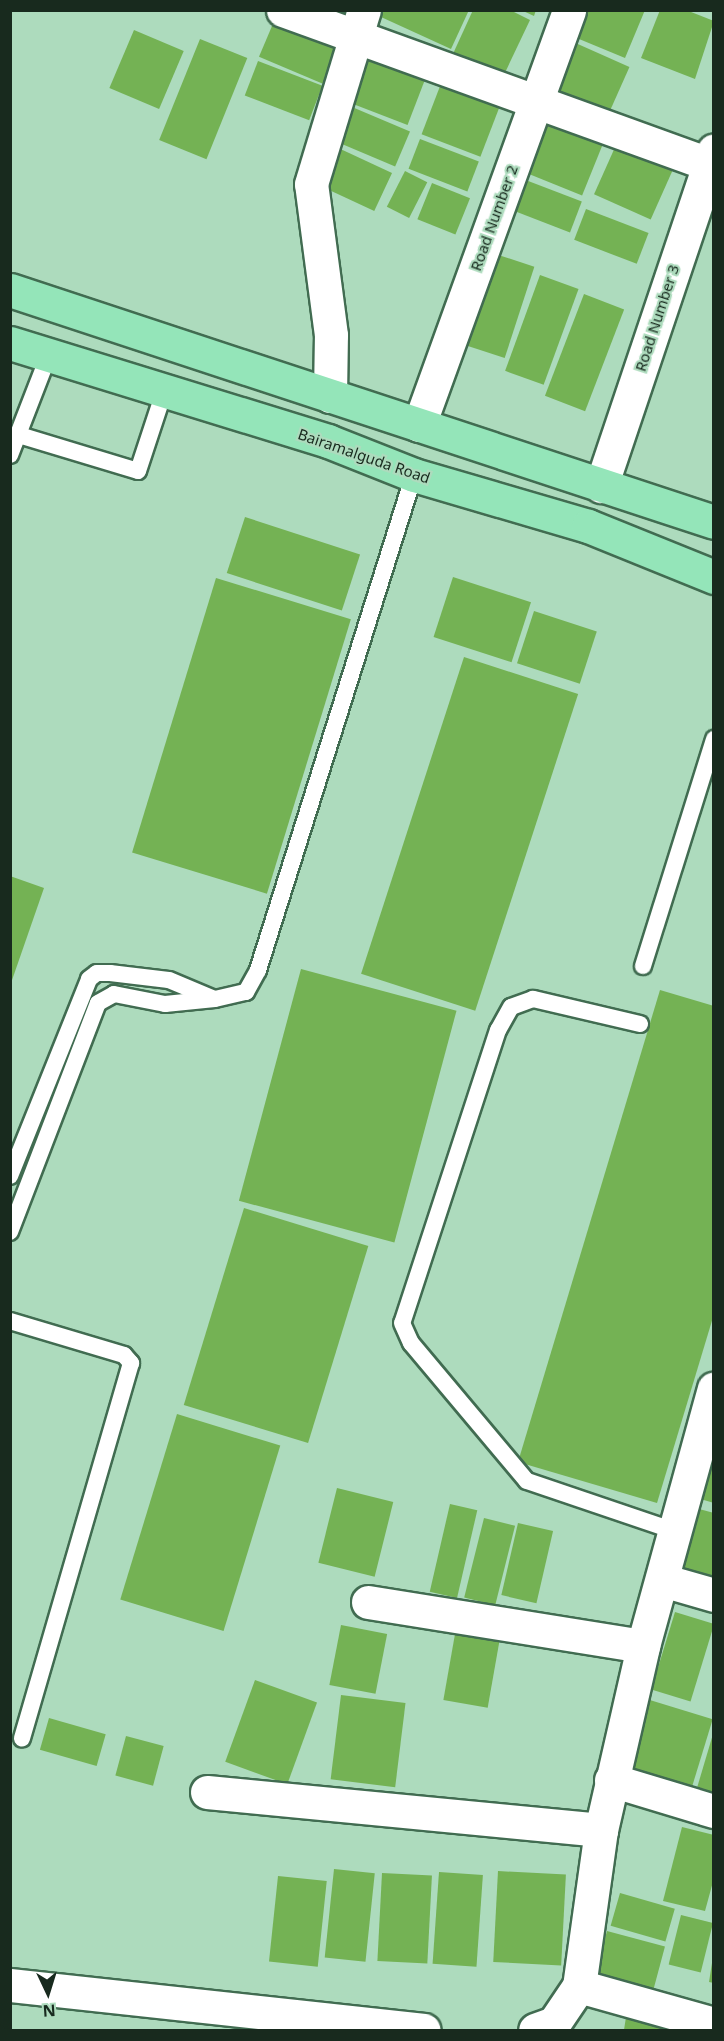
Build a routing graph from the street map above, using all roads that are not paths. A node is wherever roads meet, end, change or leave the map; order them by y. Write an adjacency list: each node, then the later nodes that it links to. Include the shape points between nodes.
1 (283, 10): 3 (street)
2 (569, 10): 4 (street, Road Number 2)
3 (359, 24): 4 (street); 10 (street, via 311,184 331,335)
4 (535, 103): 5 (street); 11 (street, Road Number 2)
5 (711, 157): 15 (street, Road Number 3)
6 (10, 290): 10 (main road)
7 (10, 343): 8 (main road, Bairamalguda Road)
8 (48, 357): 9 (main road, Bairamalguda Road); 12 (lane)
9 (164, 392): 12 (lane, via 138,471); 14 (main road, Bairamalguda Road, via 328,441)
10 (330, 396): 11 (main road)
11 (419, 426): 15 (main road)
12 (19, 435): 13 (lane)
13 (10, 455)
14 (414, 475): 17 (main road, Bairamalguda Road, via 588,526); 20 (lane, via 258,970 246,992)
15 (601, 486): 16 (main road)
16 (714, 522)
17 (714, 577)
18 (714, 739): 19 (lane)
19 (643, 966)
20 (215, 999): 22 (lane, via 169,980 110,973 97,973 89,979); 23 (lane, via 165,1004 114,994 98,1003)
21 (640, 1024): 26 (lane, via 533,999 511,1007 498,1030 402,1323 411,1343 527,1481)
22 (10, 1176)
23 (10, 1232)
24 (10, 1321): 31 (lane, via 124,1354 131,1363)
25 (712, 1402): 26 (street)
26 (675, 1531): 27 (street)
27 (662, 1580): 28 (street); 30 (street)
28 (714, 1595)
29 (368, 1602): 30 (street)
30 (643, 1646): 32 (street)
31 (22, 1738)
32 (611, 1780): 34 (street); 35 (street)
33 (207, 1792): 35 (street)
34 (714, 1811)
35 (601, 1830): 37 (street)
36 (10, 1985): 39 (street)
37 (579, 1986): 38 (street); 40 (street, via 554,2023)
38 (706, 2025)
39 (424, 2031)
40 (535, 2031)

